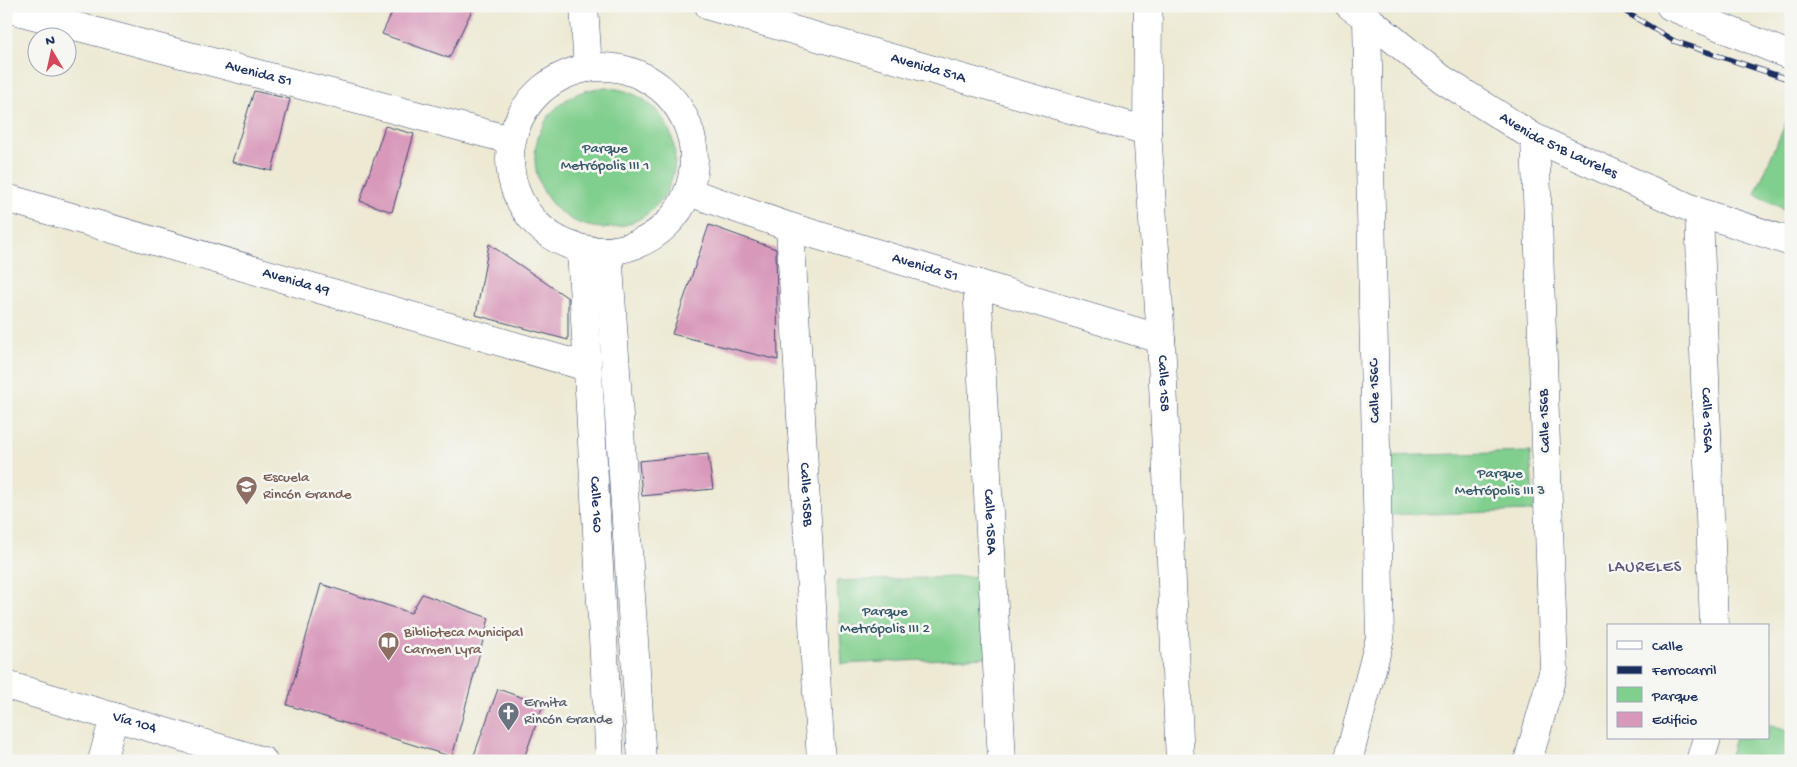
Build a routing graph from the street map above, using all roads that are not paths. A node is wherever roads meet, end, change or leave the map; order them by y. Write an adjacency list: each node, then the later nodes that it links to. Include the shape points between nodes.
1 (584, 6): 9 (street)
2 (709, 6): 10 (street, Avenida 51A)
3 (1148, 6): 10 (street, Calle 158)
4 (1670, 6): 8 (street)
5 (6, 8): 7 (street, Avenida 51)
6 (1359, 12): 11 (street, Avenida 51B Laureles, via 1442,79); 34 (street, Calle 156C, via 1380,638)
7 (58, 14): 12 (street, Avenida 51)
8 (1791, 56)
9 (588, 68): 12 (street, via 561,76 538,92 521,114); 13 (street, via 616,68 642,76 665,91 682,112 692,138 694,165)
10 (1147, 131): 21 (street, Calle 158)
11 (1535, 138): 15 (street, Avenida 51B Laureles); 35 (street, Calle 156B, via 1554,669)
12 (511, 140): 18 (street, via 509,164 514,187 524,209 539,227 559,241)
13 (688, 192): 16 (street, Avenida 51); 19 (street, via 676,215 657,233 634,246)
14 (6, 198): 22 (street, Avenida 49)
15 (1699, 212): 17 (street, Avenida 51B Laureles); 23 (street, Calle 156A)
16 (790, 227): 20 (street, Avenida 51); 31 (street, Calle 158B)
17 (1791, 242)
18 (581, 249): 19 (street); 22 (street, Calle 160)
19 (608, 251): 30 (street, Calle 160)
20 (977, 283): 21 (street, Avenida 51); 32 (street, Calle 158A)
21 (1161, 339): 33 (street, Calle 158)
22 (587, 367): 29 (street, Calle 160)
23 (1714, 624)
24 (6, 685): 25 (street, Vía 104)
25 (114, 717): 27 (street); 28 (street, Vía 104)
26 (1705, 740): 36 (street)
27 (102, 761)
28 (263, 761)
29 (610, 761)
30 (642, 761)
31 (821, 761)
32 (1002, 761)
33 (1180, 761)
34 (1348, 761)
35 (1528, 761)
36 (1700, 761)

